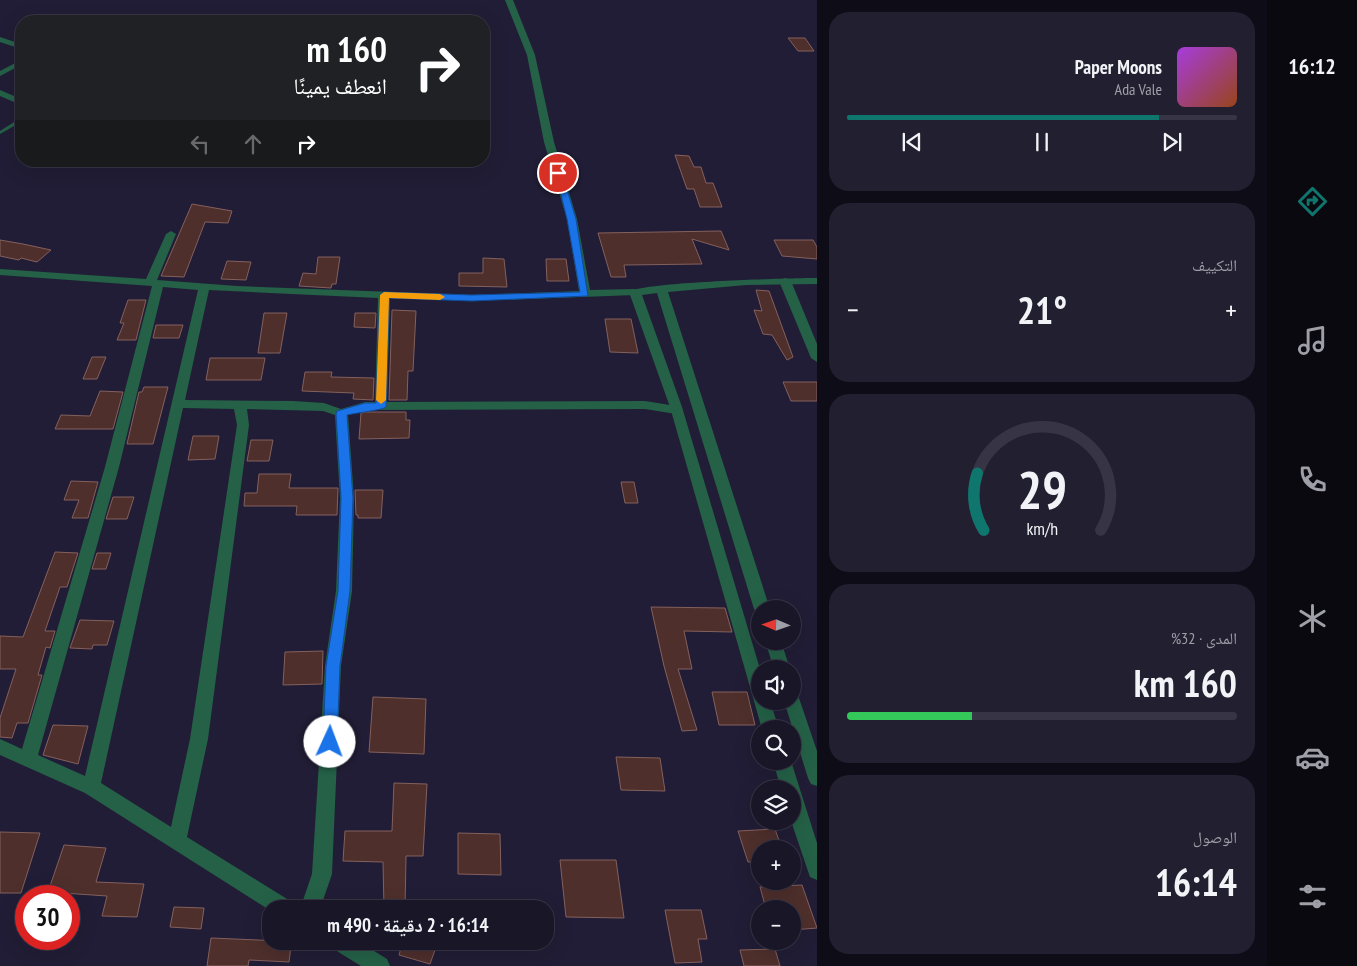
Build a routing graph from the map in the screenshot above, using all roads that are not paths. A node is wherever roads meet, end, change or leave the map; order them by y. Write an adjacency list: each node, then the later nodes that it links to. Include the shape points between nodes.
1 (509, 0): 18 (street, via 531,55 549,142 572,219)
2 (0, 39): 3 (street)
3 (15, 45)
4 (15, 65): 5 (street)
5 (0, 74)
6 (0, 93): 7 (street)
7 (15, 99)
8 (15, 124): 9 (lane)
9 (0, 133)
10 (172, 234): 14 (street)
11 (0, 272): 14 (street)
12 (817, 280): 13 (street)
13 (785, 281): 16 (street); 20 (street)
14 (154, 283): 15 (street); 31 (street, via 112,467)
15 (204, 287): 19 (street); 21 (street)
16 (661, 289): 17 (street); 25 (street)
17 (635, 292): 18 (street); 24 (street)
18 (585, 294): 19 (street, via 472,298)
19 (384, 295): 23 (street)
20 (817, 358)
21 (178, 404): 22 (street); 33 (street)
22 (240, 406): 26 (street, via 316,407); 35 (street, via 243,425 198,739)
23 (381, 407): 24 (street, via 645,405); 26 (street, via 365,406)
24 (676, 410): 25 (street); 28 (street)
25 (697, 410): 27 (street)
26 (341, 414): 38 (street, via 347,498 344,591 333,666 322,874)
27 (759, 600)
28 (752, 660)
29 (795, 710): 32 (street)
30 (0, 747): 31 (street)
31 (28, 759): 33 (street)
32 (817, 778)
33 (92, 787): 35 (street)
34 (801, 822): 36 (street)
35 (178, 842): 37 (street)
36 (817, 871)
37 (271, 900)
38 (313, 900)
39 (354, 950): 40 (street)
40 (380, 966)

